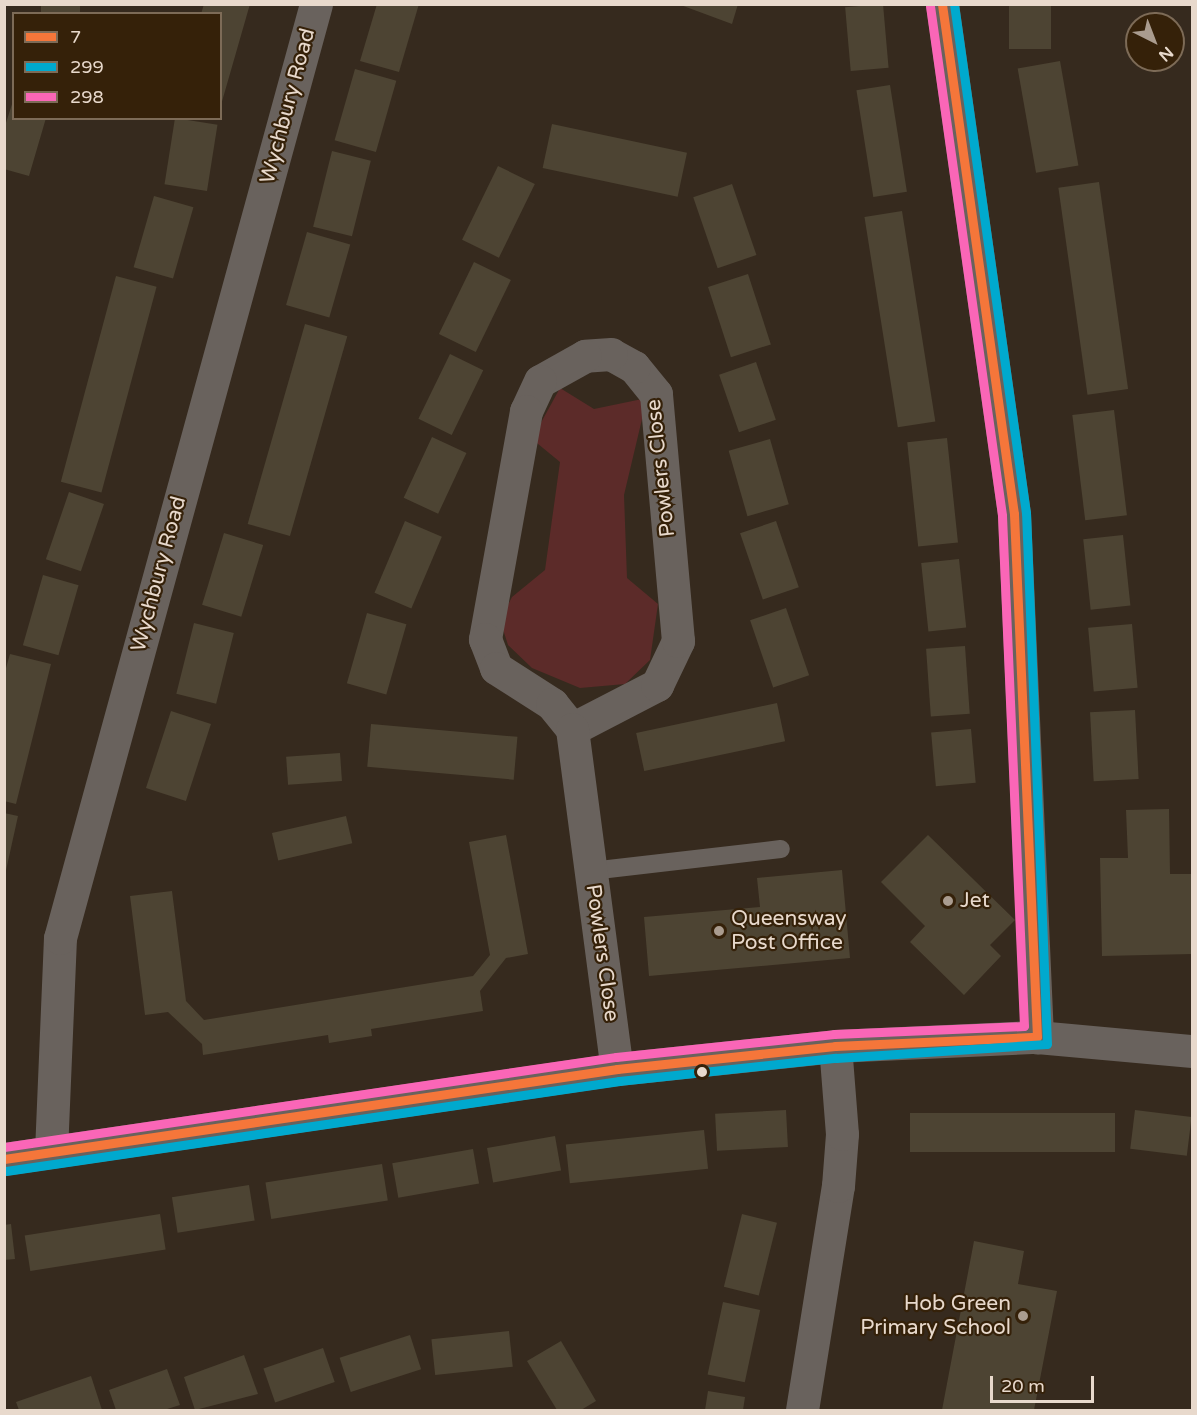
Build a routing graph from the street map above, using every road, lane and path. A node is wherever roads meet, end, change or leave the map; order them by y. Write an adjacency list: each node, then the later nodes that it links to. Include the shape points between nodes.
1 (316, 4): 10 (street, Wychbury Road, via 60,938)
2 (942, 4): 6 (street, via 1014,514)
3 (572, 729): 3 (street, Powlers Close, via 552,704 496,668 485,639 526,411 548,376 585,356 611,354 634,366 657,394 678,641 657,685); 5 (street, Powlers Close)
4 (781, 849): 5 (lane)
5 (591, 871): 9 (street, Powlers Close)
6 (1037, 1037): 7 (street); 8 (street)
7 (835, 1046): 9 (street); 12 (street, via 842,1134 838,1186)
8 (1192, 1051)
9 (617, 1069): 10 (street)
10 (51, 1152): 11 (street)
11 (4, 1159)
12 (802, 1410)

